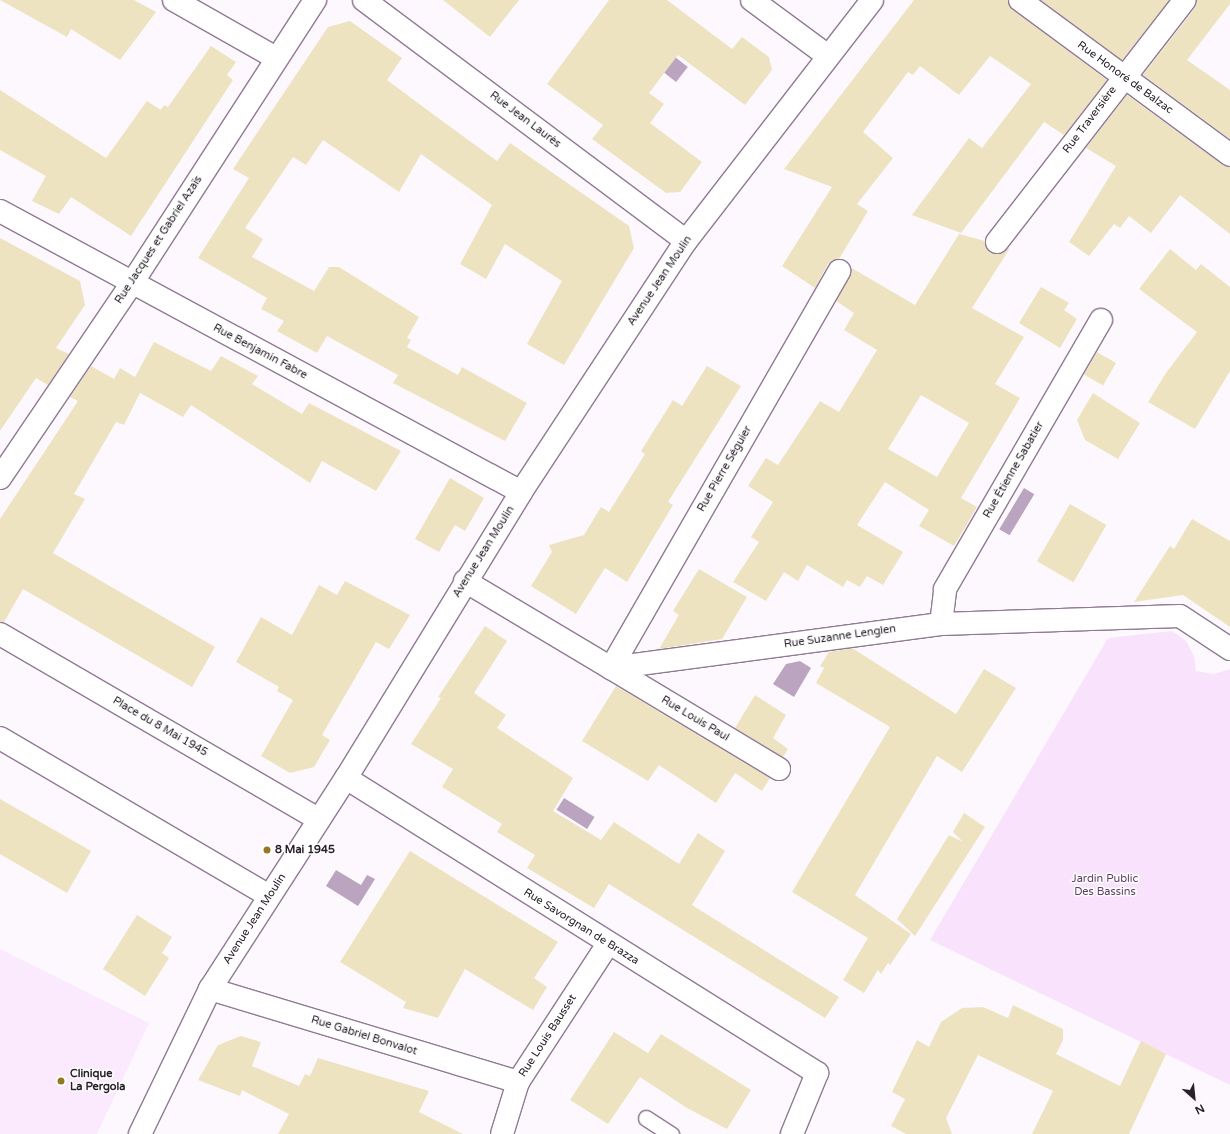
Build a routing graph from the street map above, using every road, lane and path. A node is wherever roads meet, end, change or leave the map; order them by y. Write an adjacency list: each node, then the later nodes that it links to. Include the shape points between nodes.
1 (174, 0): 9 (street)
2 (315, 0): 9 (street, Rue Jacques et Gabriel Azaïs)
3 (364, 0): 13 (street, Rue Jean Laurès)
4 (752, 0): 8 (street)
5 (872, 0): 8 (street, Avenue Jean Moulin)
6 (1020, 0): 10 (street, Rue Honoré de Balzac)
7 (1185, 0): 10 (street, Rue Traversière)
8 (828, 56): 13 (street, Avenue Jean Moulin)
9 (276, 58): 16 (street, Rue Jacques et Gabriel Azaïs)
10 (1123, 77): 11 (street, Rue Honoré de Balzac); 14 (street, Rue Traversière)
11 (1230, 155)
12 (0, 211): 16 (street, Rue Benjamin Fabre)
13 (686, 241): 19 (street, Avenue Jean Moulin)
14 (997, 242)
15 (839, 270): 24 (street, Rue Pierre Séguier)
16 (132, 283): 18 (street, Rue Jacques et Gabriel Azaïs); 19 (street, Rue Benjamin Fabre)
17 (1101, 320): 21 (street, Rue Étienne Sabatier, via 945,589)
18 (0, 478)
19 (521, 492): 20 (street, Avenue Jean Moulin)
20 (465, 581): 24 (street); 27 (street, Avenue Jean Moulin)
21 (941, 624): 23 (street, Rue Suzanne Lenglen, via 1180,616); 24 (street, Rue Suzanne Lenglen)
22 (0, 634): 28 (street, Place du 8 Mai 1945)
23 (1230, 648)
24 (611, 668): 26 (street, Rue Louis Paul)
25 (0, 738): 29 (street)
26 (779, 769)
27 (346, 778): 28 (street, Avenue Jean Moulin); 30 (street, Rue Savorgnan de Brazza)
28 (319, 820): 29 (street, Avenue Jean Moulin)
29 (269, 896): 31 (street, Avenue Jean Moulin)
30 (608, 944): 32 (street, Rue Louis Bausset); 37 (street, Rue Savorgnan de Brazza, via 817,1073)
31 (210, 989): 32 (street, Rue Gabriel Bonvalot); 34 (street, Avenue Jean Moulin)
32 (518, 1082): 35 (street, Rue Louis Bausset)
33 (646, 1118): 36 (lane)
34 (140, 1134)
35 (502, 1134)
36 (671, 1134)
37 (792, 1134)

